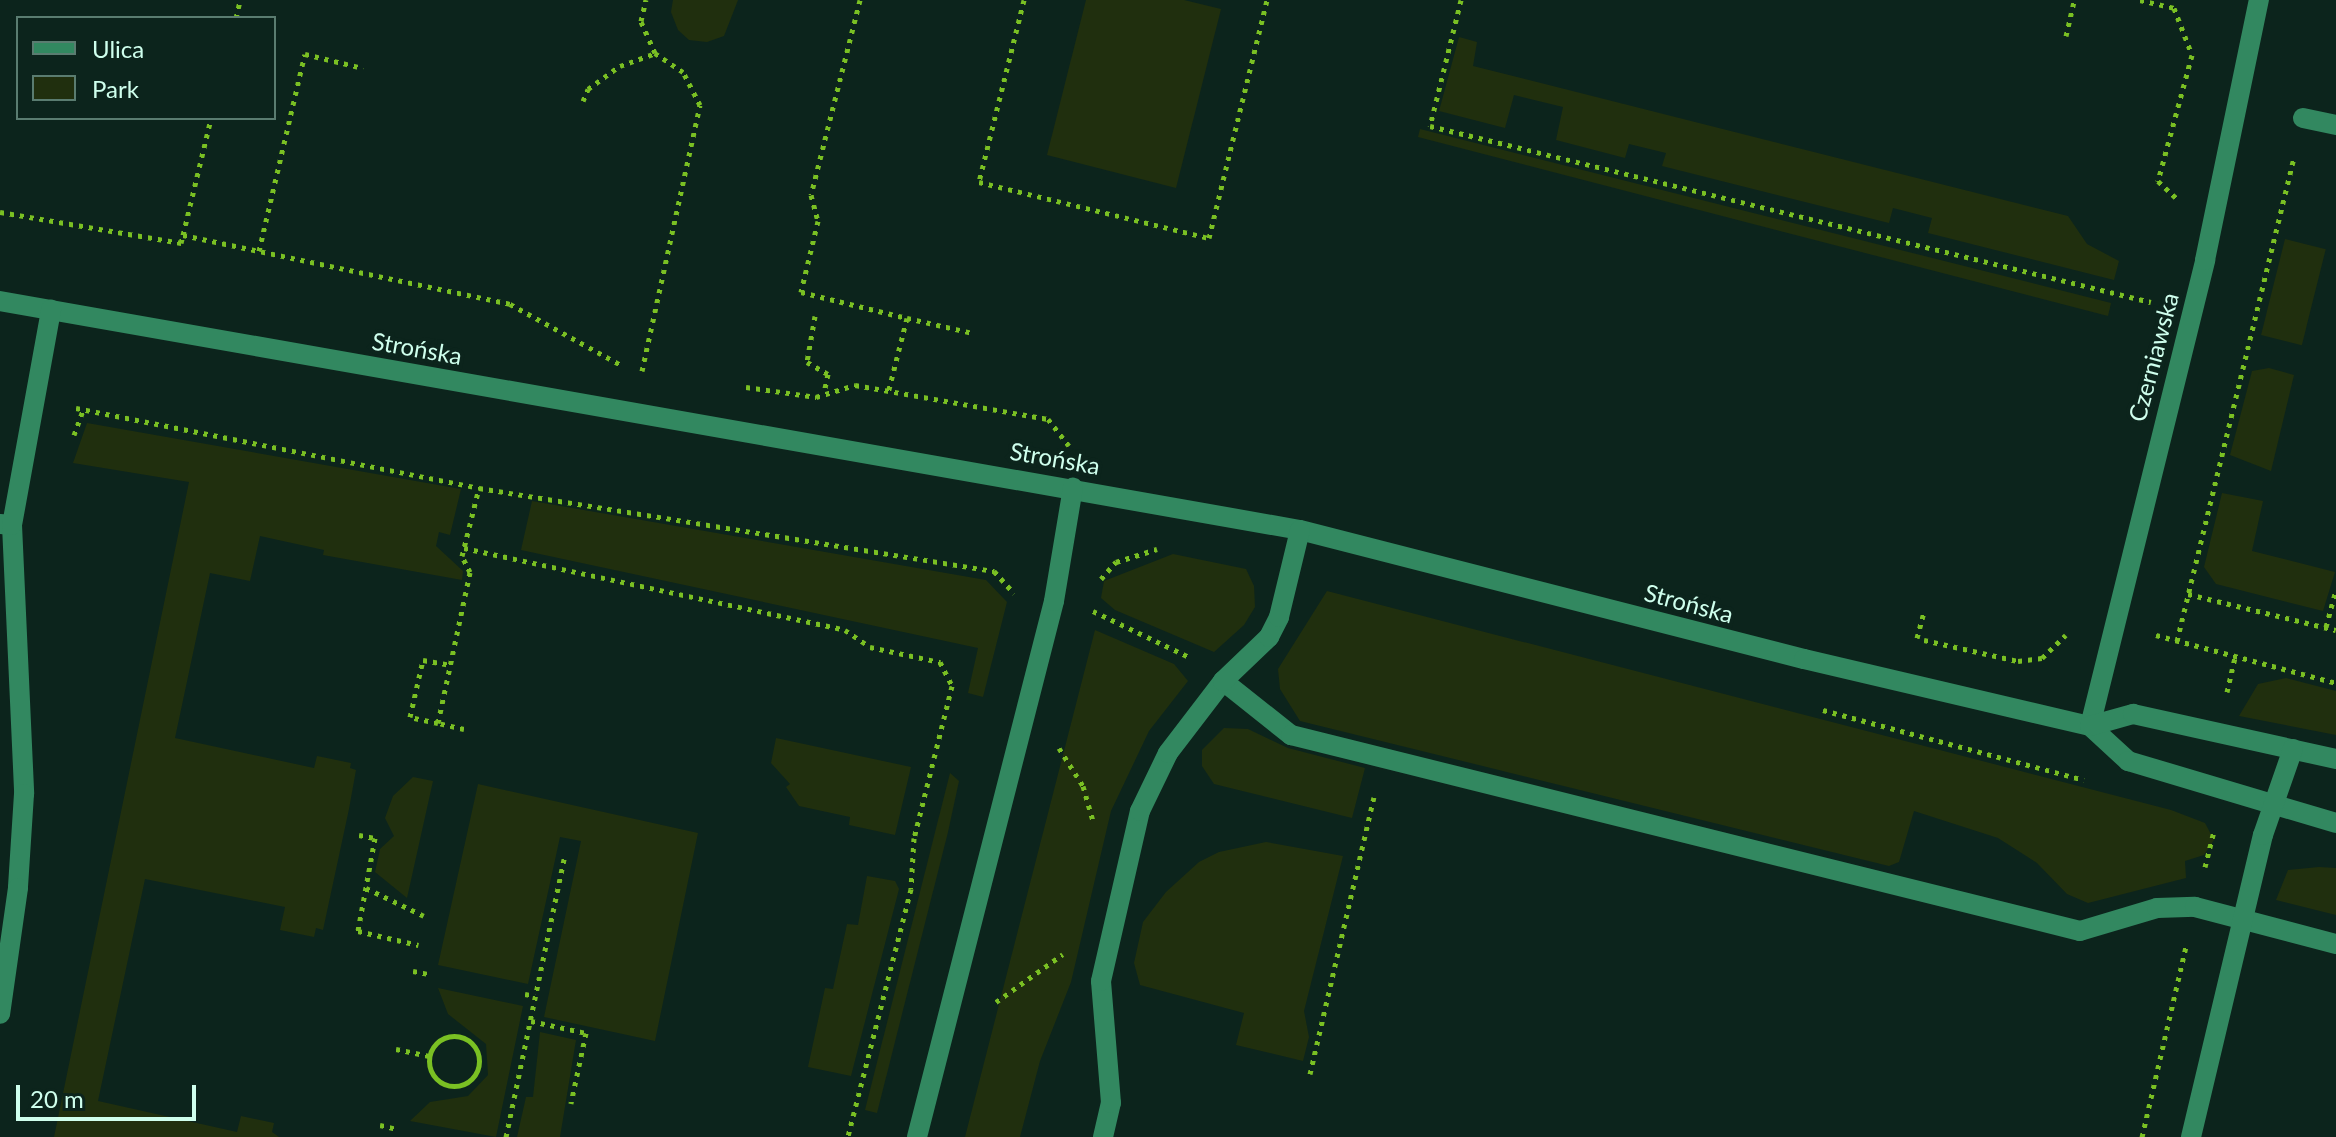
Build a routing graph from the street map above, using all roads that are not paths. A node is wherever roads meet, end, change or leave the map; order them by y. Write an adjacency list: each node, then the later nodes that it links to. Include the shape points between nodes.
1 (2259, 0): 10 (street, Czerniawska, via 2205,260)
2 (2303, 118): 3 (street)
3 (2336, 125)
4 (0, 301): 5 (street, Strońska)
5 (51, 310): 6 (street, Strońska); 7 (street)
6 (1073, 488): 8 (street, Strońska); 18 (street, via 1054,601)
7 (6, 524): 17 (street, via 24,794 18,888)
8 (1300, 530): 9 (street, via 1279,617 1269,637); 10 (street, Strońska)
9 (1223, 681): 15 (street, via 1291,735 2080,931 2157,908 2195,907); 19 (street, via 1151,782 1125,876 1101,981 1111,1103)
10 (2090, 726): 11 (street, Strońska, via 2133,714); 13 (street, Strońska, via 2128,761)
11 (2293, 749): 12 (street, Strońska); 13 (street)
12 (2336, 759)
13 (2273, 804): 14 (street, Strońska); 15 (street)
14 (2336, 823)
15 (2243, 917): 16 (street); 20 (street)
16 (2336, 944)
17 (0, 1014)
18 (917, 1137)
19 (1103, 1137)
20 (2191, 1137)

